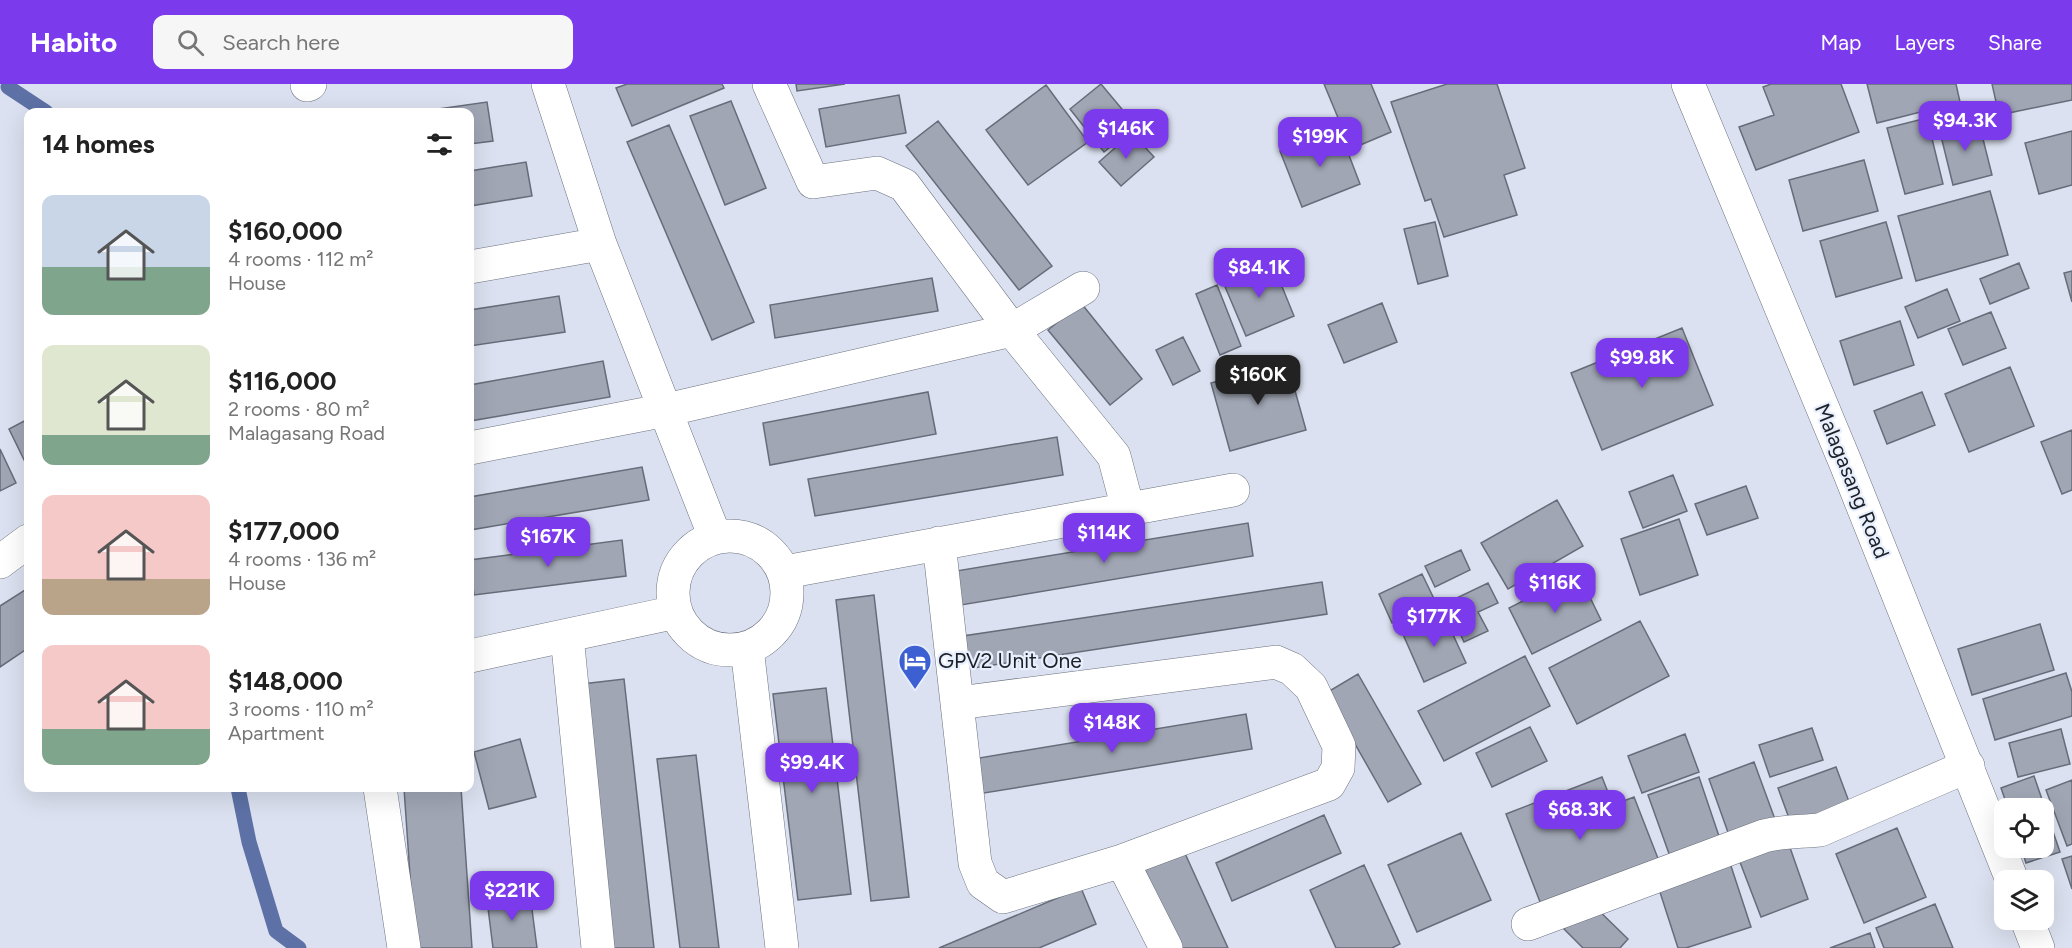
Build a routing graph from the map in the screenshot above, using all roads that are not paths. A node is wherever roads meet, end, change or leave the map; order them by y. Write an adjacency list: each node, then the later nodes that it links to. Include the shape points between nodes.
1 (548, 84): 4 (street)
2 (769, 84): 7 (street, via 813,182 877,173 904,185)
3 (1688, 84): 22 (street, Malagasang Road)
4 (600, 244): 5 (street); 8 (street)
5 (474, 266)
6 (1083, 288): 7 (street)
7 (1012, 330): 8 (street); 11 (street, via 1114,456)
8 (666, 410): 9 (street); 12 (street)
9 (474, 447)
10 (1233, 490): 11 (street)
11 (1128, 509): 13 (street)
12 (715, 537): 16 (street, via 732,535 764,545); 17 (street, via 684,558 675,575 672,593)
13 (939, 543): 16 (street); 21 (street)
14 (24, 544): 15 (street)
15 (0, 562)
16 (785, 572): 19 (street, via 789,590 786,609 771,633)
17 (676, 612): 18 (street); 19 (street, via 696,640 730,651)
18 (567, 636): 20 (street); 29 (street)
19 (747, 648): 30 (street)
20 (474, 655)
21 (958, 703): 24 (street, via 975,862 983,883 1003,897); 24 (street, via 1276,662 1292,669 1311,687 1339,746 1338,768 1329,784)
22 (1968, 766): 25 (street, Malagasang Road); 26 (street, via 1820,831 1791,830 1764,836)
23 (381, 792): 28 (street)
24 (1122, 861): 31 (street)
25 (2008, 870)
26 (1528, 924)
27 (2031, 930): 32 (street)
28 (404, 948)
29 (598, 948)
30 (782, 948)
31 (1166, 948)
32 (2038, 948)

